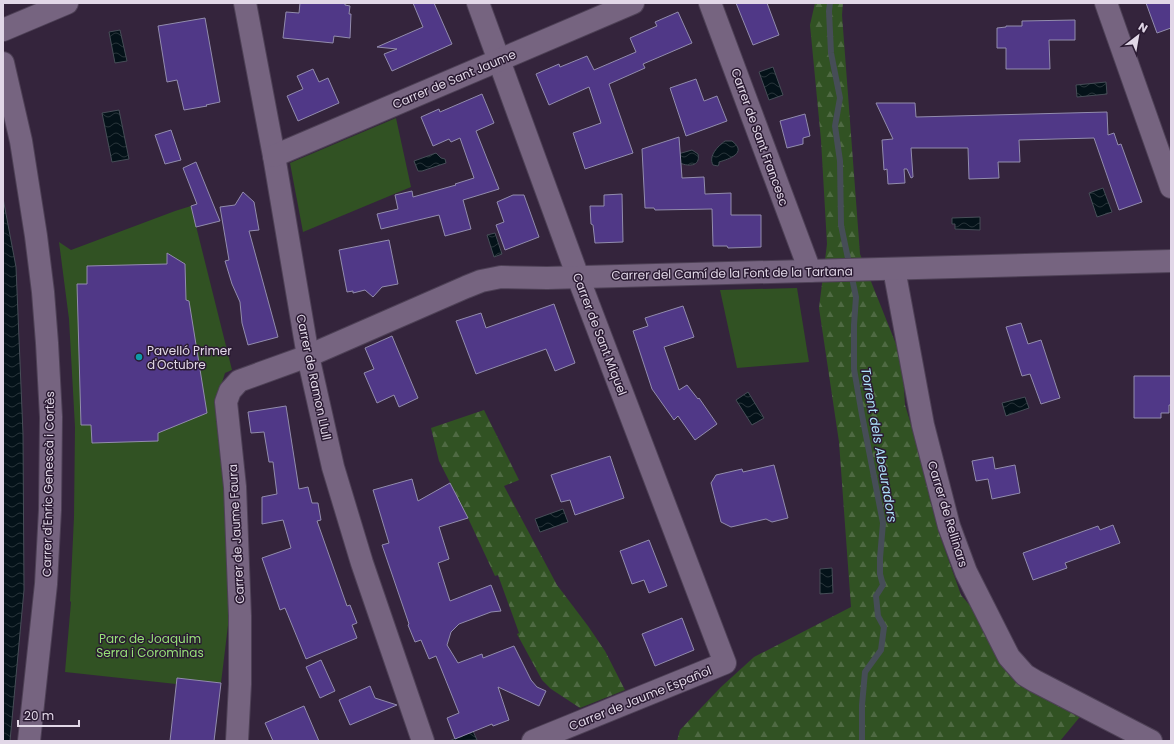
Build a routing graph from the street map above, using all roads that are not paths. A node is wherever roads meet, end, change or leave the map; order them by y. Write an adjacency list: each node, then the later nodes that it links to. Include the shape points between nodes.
1 (67, 3): 7 (street)
2 (245, 3): 10 (street, Carrer de Ramon Llull)
3 (478, 3): 8 (street, Carrer de Sant Miquel)
4 (633, 3): 8 (street, Carrer de Sant Jaume)
5 (710, 3): 14 (street, Carrer de Sant Francesc)
6 (1106, 3): 11 (street)
7 (3, 30)
8 (498, 60): 10 (street, Carrer de Sant Jaume); 15 (street, Carrer de Sant Miquel)
9 (3, 63): 18 (street, Carrer d'Enric Genescà i Cortès, via 21,141 36,236 48,343 50,502 46,584)
10 (274, 156): 16 (street, Carrer de Ramon Llull)
11 (1171, 187)
12 (1171, 261): 13 (street, Carrer del Camí de la Font de la Tartana)
13 (894, 269): 14 (street, Carrer del Camí de la Font de la Tartana); 22 (street, Carrer de Rellinars, via 923,424 949,526 966,572 1009,657 1030,678)
14 (810, 271): 15 (street, Carrer del Camí de la Font de la Tartana)
15 (578, 277): 16 (street, Carrer del Camí de la Font de la Tartana, via 501,277 481,281); 17 (street, Carrer de Sant Miquel)
16 (308, 356): 19 (street, Carrer de Jaume Faura, via 239,381 230,391 226,402 235,487 240,616); 20 (street, Carrer de Ramon Llull, via 335,474 362,563)
17 (725, 663): 21 (street, Carrer de Jaume Español)
18 (29, 741)
19 (237, 741)
20 (423, 741)
21 (532, 741)
22 (1151, 741)

